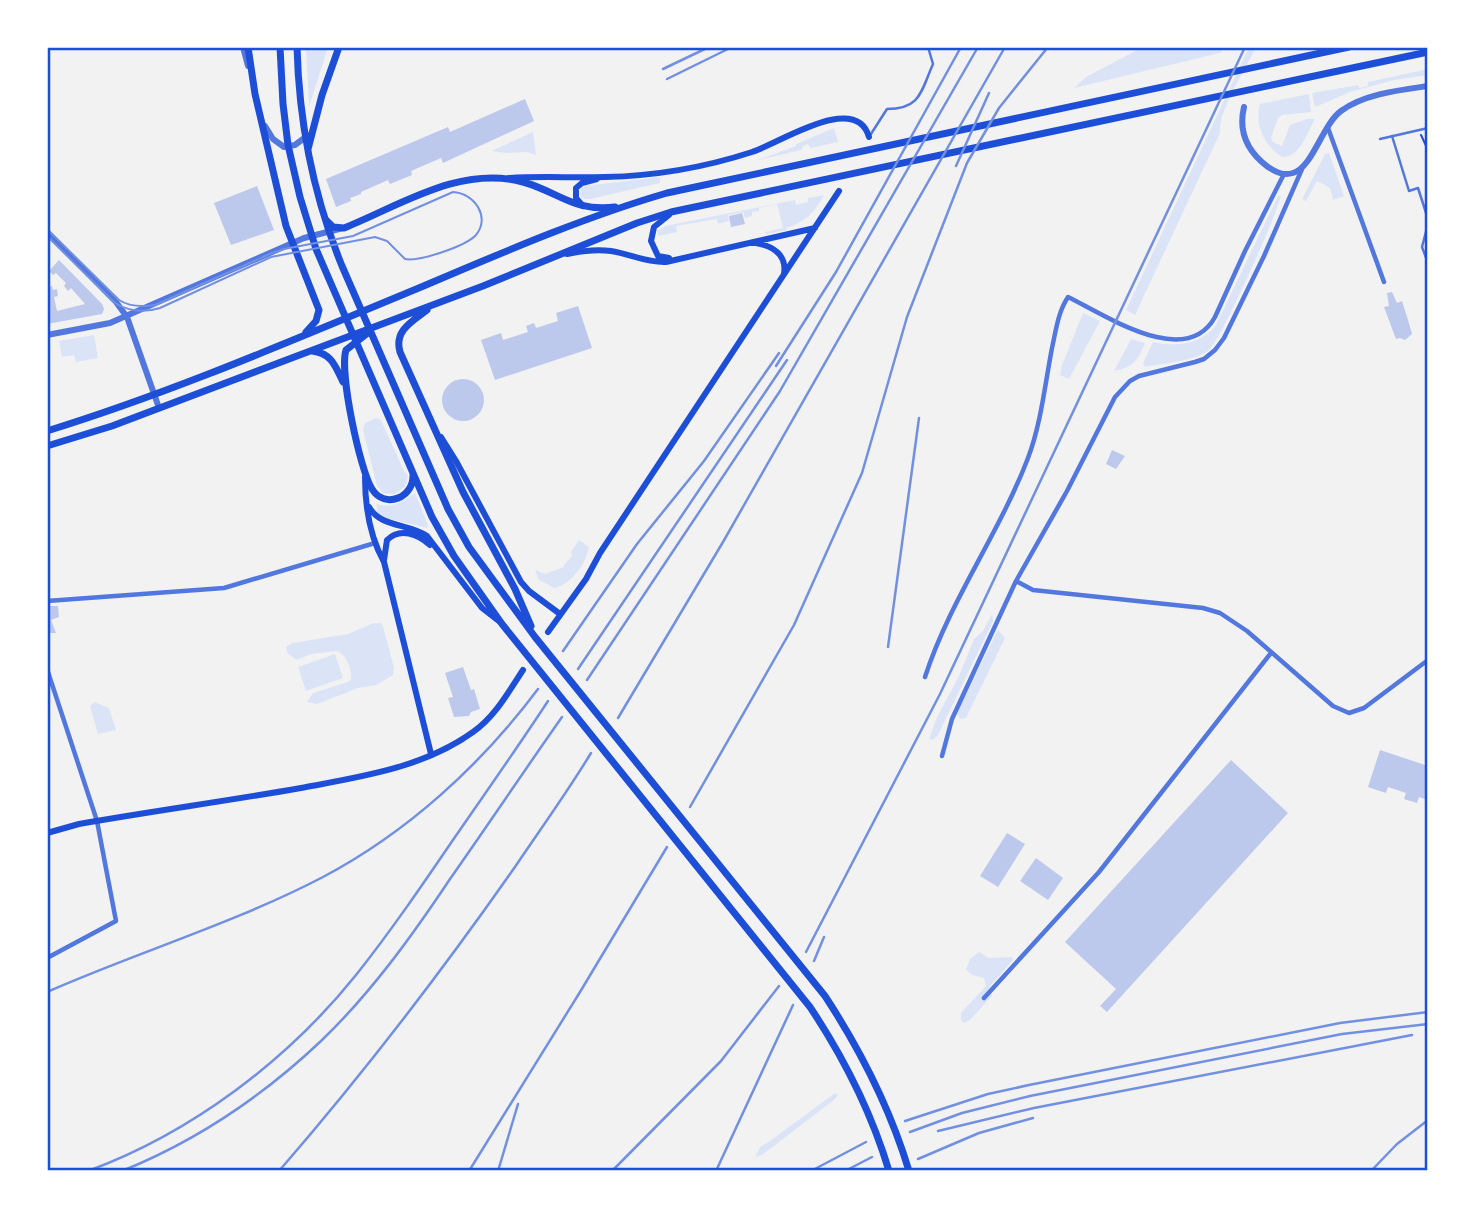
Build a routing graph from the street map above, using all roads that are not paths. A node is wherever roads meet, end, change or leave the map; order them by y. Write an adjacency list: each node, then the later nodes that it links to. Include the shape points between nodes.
1 (246, 47): 10 (main road)
2 (280, 47): 50 (main road, via 284,120 304,214)
3 (297, 47): 60 (main road, via 303,130 321,208 342,266 448,509 469,547)
4 (339, 47): 12 (main road)
5 (928, 47): 15 (lane, via 933,64 917,99 905,108 887,109)
6 (1349, 47): 22 (main road)
7 (1428, 54): 24 (main road)
8 (1428, 86): 11 (street, via 1354,104)
9 (1244, 107): 18 (street, via 1242,127 1249,148 1267,166)
10 (261, 118): 12 (street, via 273,139 284,147 299,143); 30 (main road)
11 (1327, 125): 17 (street); 36 (street)
12 (313, 128): 26 (main road, via 308,155 320,207 328,223)
13 (1428, 128): 14 (lane)
14 (1392, 136): 16 (lane); 25 (lane, via 1409,191 1418,188)
15 (869, 137): 19 (main road, via 864,126 848,117 719,162)
16 (1380, 139)
17 (1304, 165): 18 (street); 55 (street, via 1224,338 1204,359 1139,376 1122,388)
18 (1284, 174): 65 (street, via 1211,324 1200,334 1175,340 1154,338 1068,297 1057,322 1028,456 963,587)
19 (602, 177): 20 (main road); 23 (main road, via 582,183 575,191 578,201)
20 (503, 178): 23 (main road); 26 (main road, via 446,185)
21 (839, 191): 27 (main road)
22 (629, 204): 23 (main road); 41 (main road)
23 (592, 208)
24 (681, 210): 32 (main road); 33 (main road, via 654,227 650,241 663,258)
25 (1428, 222): 29 (lane)
26 (344, 228): 30 (street)
27 (815, 228): 31 (main road); 35 (main road)
28 (47, 232): 38 (street)
29 (1426, 233): 34 (lane, via 1422,247)
30 (293, 242): 38 (street); 41 (main road, via 319,310 316,321)
31 (754, 242): 33 (main road); 35 (main road, via 779,253)
32 (555, 257): 33 (main road, via 591,250 660,262); 37 (main road)
33 (685, 258)
34 (1428, 263)
35 (783, 277): 57 (main road)
36 (1384, 282)
37 (435, 305): 39 (main road); 46 (main road, via 401,331 398,342)
38 (127, 317): 40 (street); 44 (street)
39 (376, 327): 42 (main road); 43 (main road, via 346,350)
40 (47, 335)
41 (300, 337): 44 (main road)
42 (311, 351): 43 (main road, via 332,359); 45 (main road)
43 (345, 388): 49 (main road)
44 (154, 394): 45 (street); 47 (main road)
45 (159, 408): 48 (main road)
46 (433, 427): 57 (main road, via 521,582); 60 (main road)
47 (47, 430)
48 (47, 446)
49 (364, 467): 50 (main road, via 373,491 385,500 407,493); 51 (main road)
50 (412, 471): 58 (main road, via 454,556)
51 (367, 502): 52 (main road); 53 (main road, via 378,518 427,536)
52 (375, 543): 54 (main road); 56 (street, via 225,588)
53 (443, 559): 54 (main road, via 424,540 401,532 387,540); 58 (main road, via 485,612)
54 (384, 562): 66 (main road)
55 (1016, 581): 61 (street, via 1034,590 1212,611 1234,621); 67 (street, via 951,719)
56 (47, 601)
57 (560, 614): 59 (main road)
58 (502, 624): 72 (main road, via 810,1007 861,1096)
59 (548, 632)
60 (535, 636): 73 (main road, via 825,996 878,1088)
61 (1271, 653): 62 (street, via 1333,706 1349,713 1364,708); 71 (street, via 1099,872)
62 (1428, 660)
63 (47, 668): 68 (street)
64 (523, 670): 66 (main road, via 481,725)
65 (925, 677)
66 (430, 754): 68 (main road, via 370,775)
67 (942, 756)
68 (97, 821): 69 (main road); 70 (street, via 116,921)
69 (47, 833)
70 (47, 958)
71 (984, 998)
72 (889, 1171)
73 (909, 1171)

